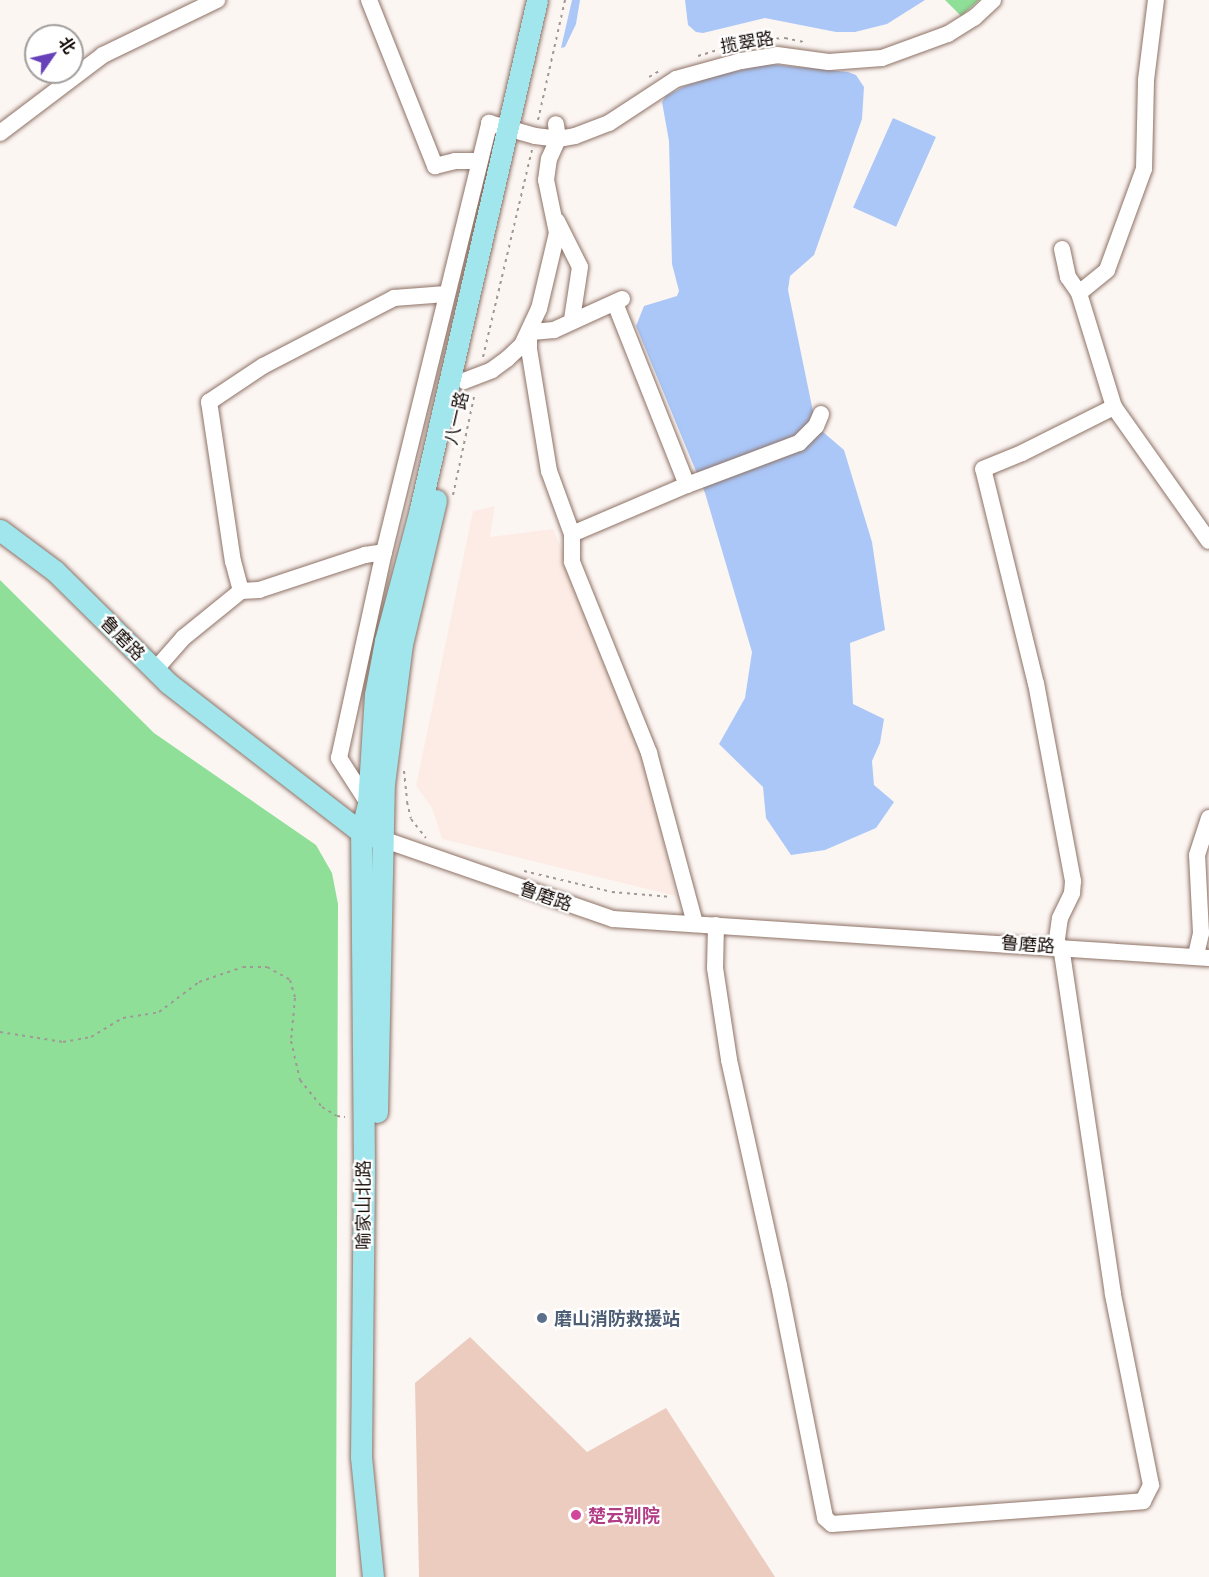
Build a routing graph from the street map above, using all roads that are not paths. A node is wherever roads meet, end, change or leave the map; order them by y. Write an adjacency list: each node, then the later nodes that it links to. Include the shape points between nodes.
1 (217, 0): 10 (street, via 103,55)
2 (369, 0): 11 (street, via 435,166)
3 (537, 0): 7 (main road, 八一路)
4 (552, 0): 7 (main road, 八一路)
5 (1156, 0): 14 (street, via 1146,80 1144,169 1107,270)
6 (981, 4): 8 (street, 揽翠路, via 948,34 875,60 830,62 777,55 705,70 666,84 609,123 585,133)
7 (521, 101): 9 (main road, 八一路)
8 (557, 131): 9 (street, 揽翠路); 12 (street, via 546,180 549,205)
9 (522, 132): 11 (street, 揽翠路, via 489,123); 18 (main road, 八一路); 28 (main road, 八一路, via 385,641 375,695)
10 (0, 133)
11 (479, 161): 15 (street)
12 (556, 220): 16 (street, via 580,267); 17 (street, via 548,276)
13 (1062, 249): 14 (street, via 1068,277)
14 (1079, 293): 19 (street)
15 (446, 294): 25 (street); 26 (street, via 394,298 262,366 209,402 232,562)
16 (572, 319): 17 (street, via 554,330); 21 (street, via 619,301)
17 (529, 332): 18 (street, via 507,359); 23 (street, via 549,471)
18 (471, 379): 31 (main road, 八一路, via 402,644 384,784)
19 (1114, 407): 24 (street); 34 (street, via 983,469 1036,684 1073,881 1072,893 1060,918)
20 (821, 414): 21 (street, via 816,426 799,443)
21 (687, 485): 23 (street)
22 (0, 530): 27 (main road, 鲁磨路, via 55,571)
23 (572, 534): 32 (street, via 572,562 649,753)
24 (1209, 541)
25 (384, 552): 26 (street, via 259,590); 28 (street, via 339,758)
26 (241, 591): 27 (street, via 183,638)
27 (155, 670): 30 (main road, 鲁磨路)
28 (368, 803): 30 (main road, 八一路)
29 (1209, 818): 35 (street, via 1197,855)
30 (361, 832): 31 (main road, 鲁磨路); 36 (main road, 喻家山北路, via 361,1457)
31 (382, 840): 32 (street, 鲁磨路, via 613,919); 37 (main road, 喻家山北路, via 373,1456)
32 (695, 924): 33 (street, 鲁磨路)
33 (716, 925): 34 (street, 鲁磨路); 34 (street, via 714,968 729,1060 825,1518 832,1524 1143,1501 1151,1485 1113,1294)
34 (1059, 946): 35 (street, 鲁磨路)
35 (1203, 956)
36 (373, 1577)
37 (386, 1577)

